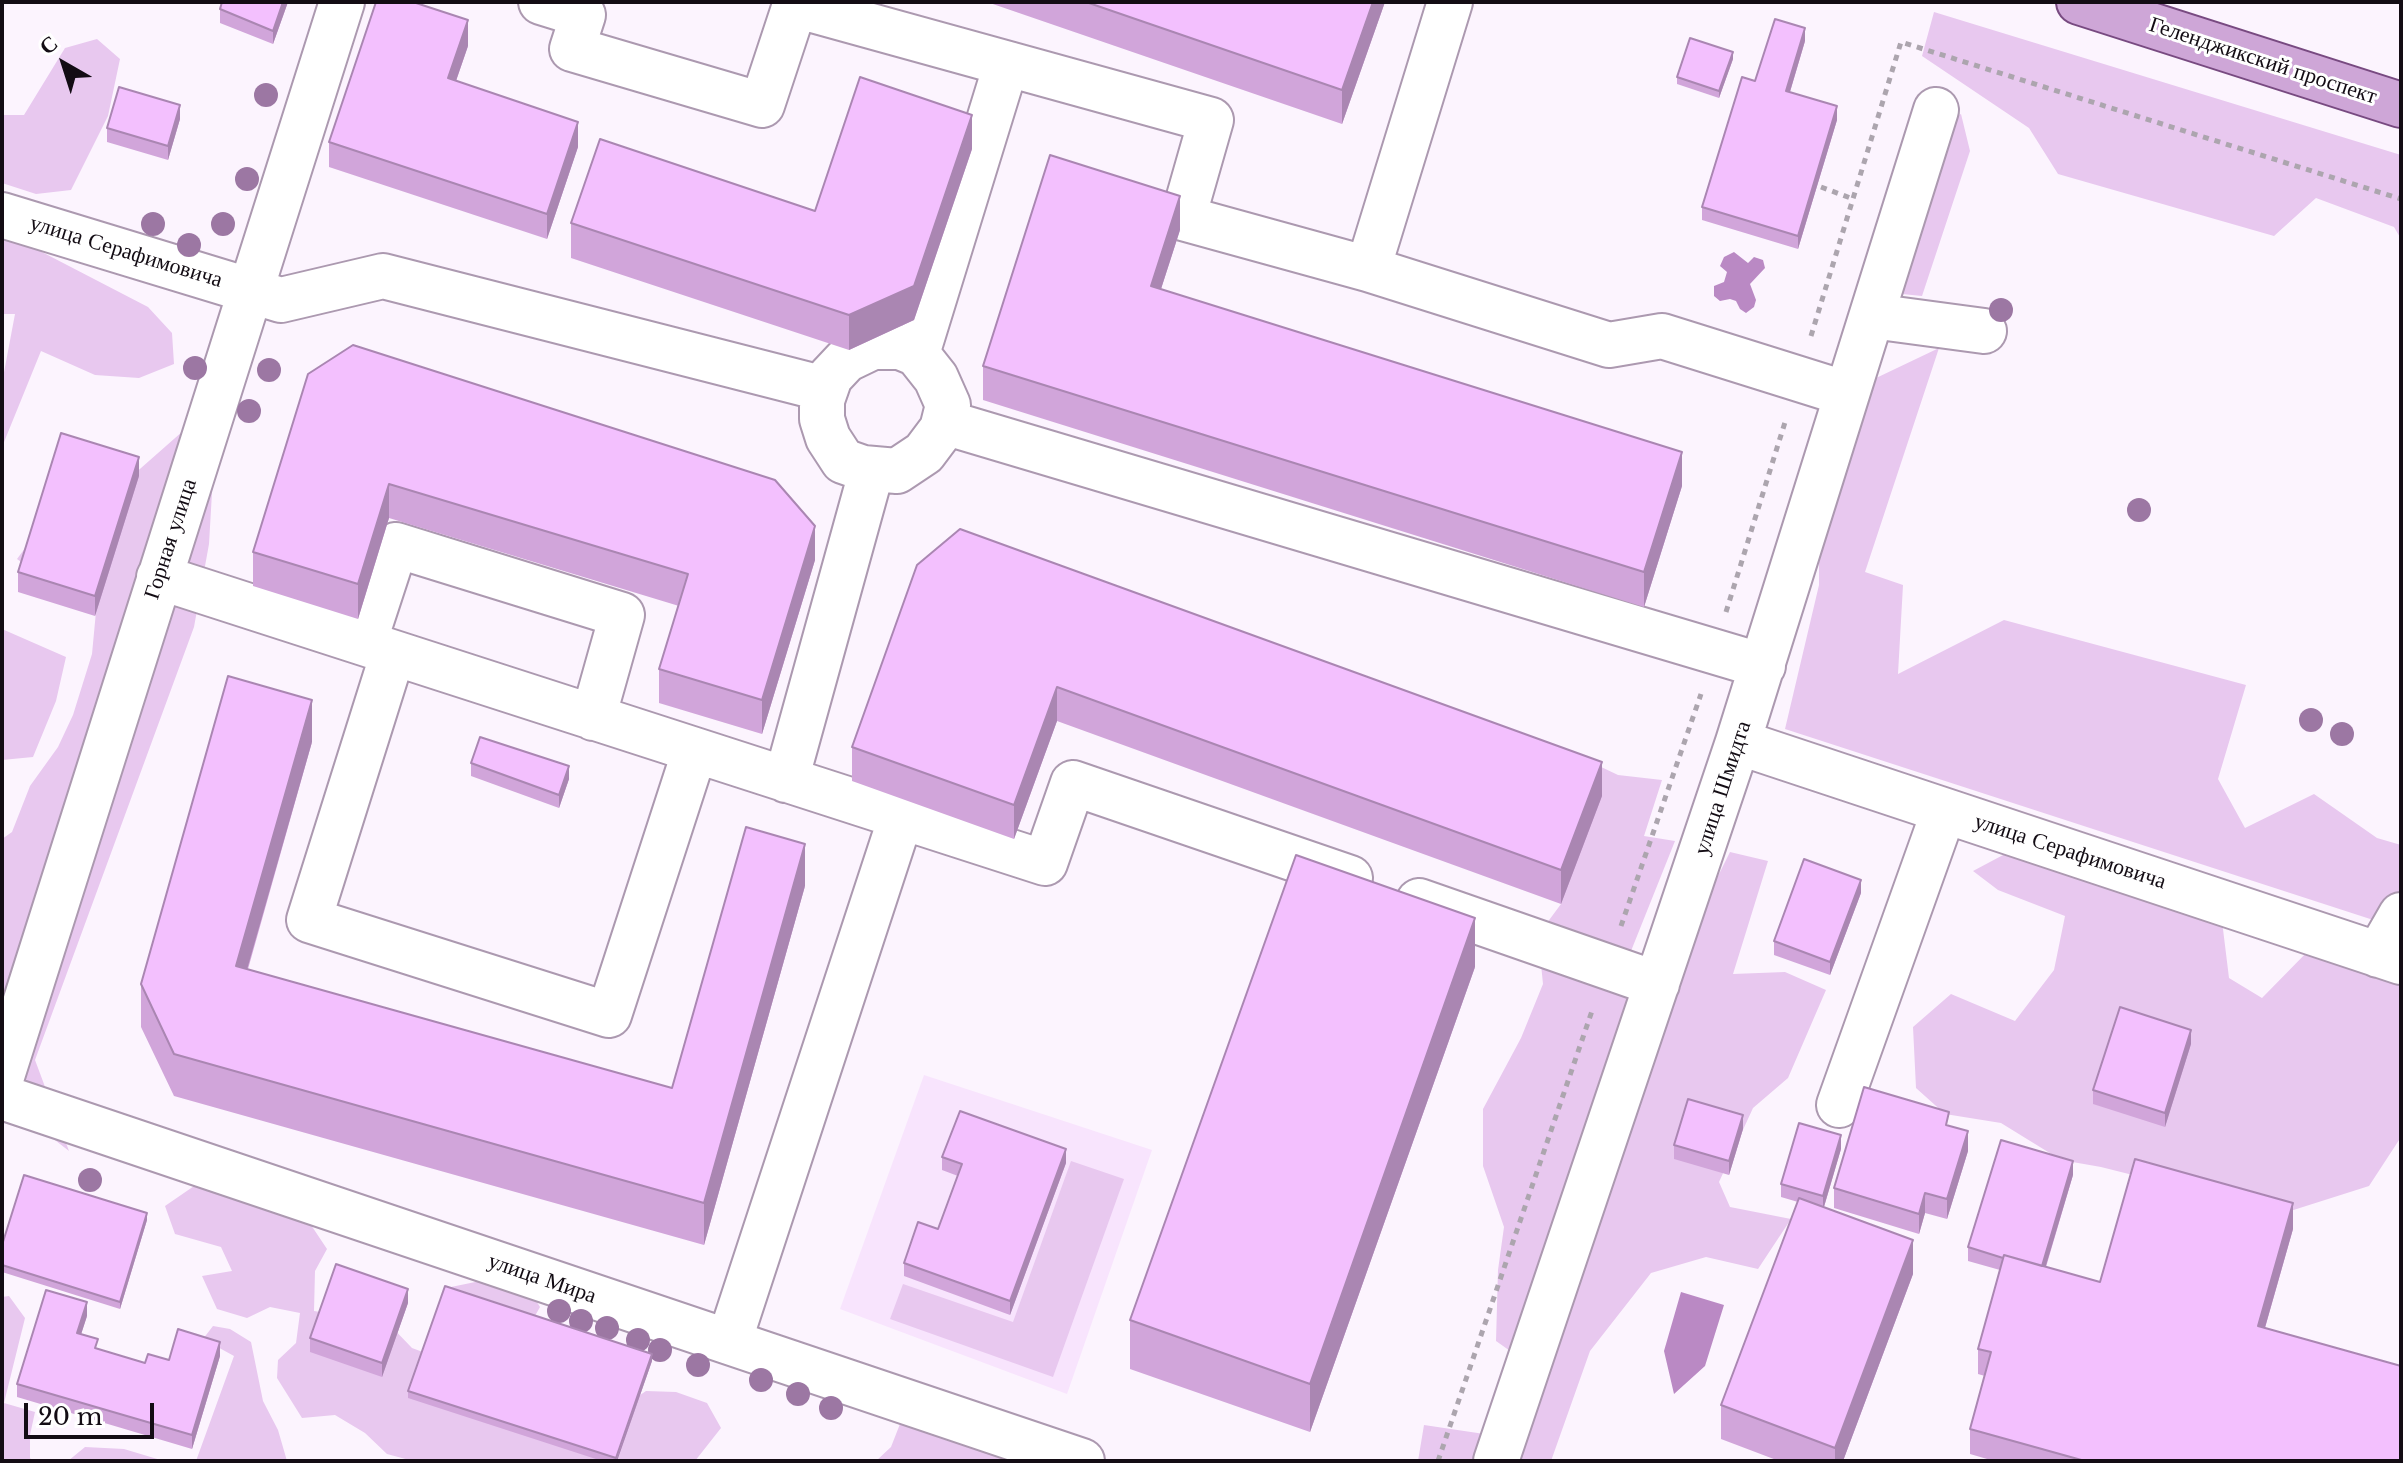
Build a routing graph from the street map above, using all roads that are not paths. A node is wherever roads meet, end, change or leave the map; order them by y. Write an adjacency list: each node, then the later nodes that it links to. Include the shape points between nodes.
1 (342, 2): 12 (street, Горная улица)
2 (541, 2): 6 (street)
3 (1450, 2): 11 (street)
4 (2079, 2): 8 (main road, Геленджикский проспект)
5 (790, 4): 6 (street, via 762,105 572,49); 7 (street)
6 (586, 8)
7 (1006, 65): 11 (street, via 1211,120 1183,218); 15 (street)
8 (2401, 105)
9 (1936, 110): 13 (street, улица Шмидта)
10 (2, 215): 12 (street, улица Серафимовича)
11 (1368, 269): 17 (street, via 1609,345 1662,336)
12 (250, 290): 16 (street, улица Серафимовича, via 281,300 383,276); 20 (street, Горная улица)
13 (1872, 316): 14 (street); 17 (street, улица Шмидта)
14 (1984, 331)
15 (917, 354): 16 (street, via 900,347 873,347 846,360); 18 (street, via 948,405)
16 (825, 389): 19 (street, via 822,419 828,438 843,461)
17 (1847, 394): 22 (street, улица Шмидта)
18 (944, 422): 19 (street, via 924,453 897,471); 22 (street)
19 (872, 469): 26 (street)
20 (159, 577): 21 (street); 32 (street, Горная улица)
21 (378, 648): 23 (street); 23 (street, via 396,545 622,615); 25 (street, via 309,920 609,1015)
22 (1763, 666): 24 (street, улица Шмидта)
23 (593, 718): 25 (street)
24 (1738, 742): 27 (street, улица Серафимовича); 31 (street, улица Шмидта)
25 (695, 750): 26 (street)
26 (786, 780): 28 (street)
27 (1944, 811): 30 (street, улица Серафимовича); 34 (street)
28 (901, 817): 31 (street, via 1045,863 1073,783); 35 (street)
29 (2401, 915): 30 (street)
30 (2390, 958)
31 (1657, 984): 37 (street, улица Шмидта)
32 (2, 1076)
33 (2, 1097): 35 (street, улица Мира)
34 (1839, 1105)
35 (729, 1342): 36 (street, улица Мира)
36 (1082, 1461)
37 (1496, 1461)

